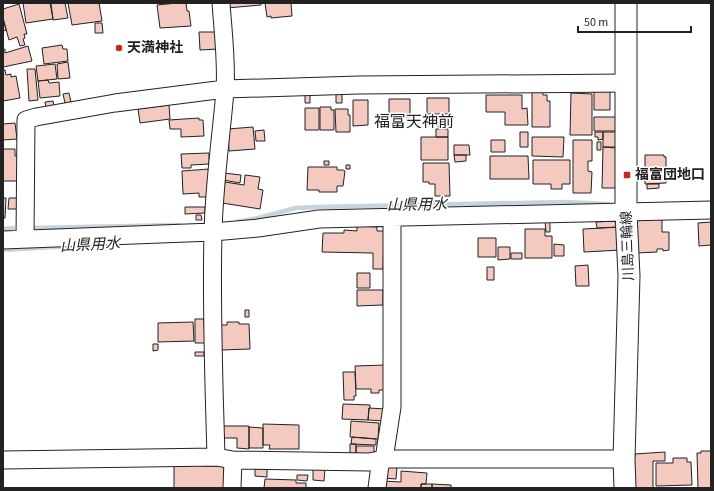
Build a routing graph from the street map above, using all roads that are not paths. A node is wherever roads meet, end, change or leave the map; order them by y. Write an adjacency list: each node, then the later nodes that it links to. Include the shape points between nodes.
1 (221, 3): 4 (street)
2 (626, 3): 3 (main road, 川島三輪線)
3 (626, 83): 4 (street); 6 (main road, 川島三輪線)
4 (225, 89): 8 (street); 9 (street, via 115,103 26,120)
5 (711, 210): 6 (street)
6 (626, 212): 7 (street); 13 (main road, 川島三輪線, via 629,276)
7 (392, 218): 8 (street, via 319,219); 11 (street, via 392,407)
8 (213, 232): 9 (street); 12 (street, via 213,357)
9 (24, 239): 10 (street)
10 (3, 240)
11 (384, 458): 12 (street, via 369,462); 13 (street); 16 (street, via 380,465)
12 (224, 459): 14 (street); 15 (street)
13 (624, 459): 17 (main road, 川島三輪線)
14 (3, 460)
15 (232, 488)
16 (377, 488)
17 (625, 488)

